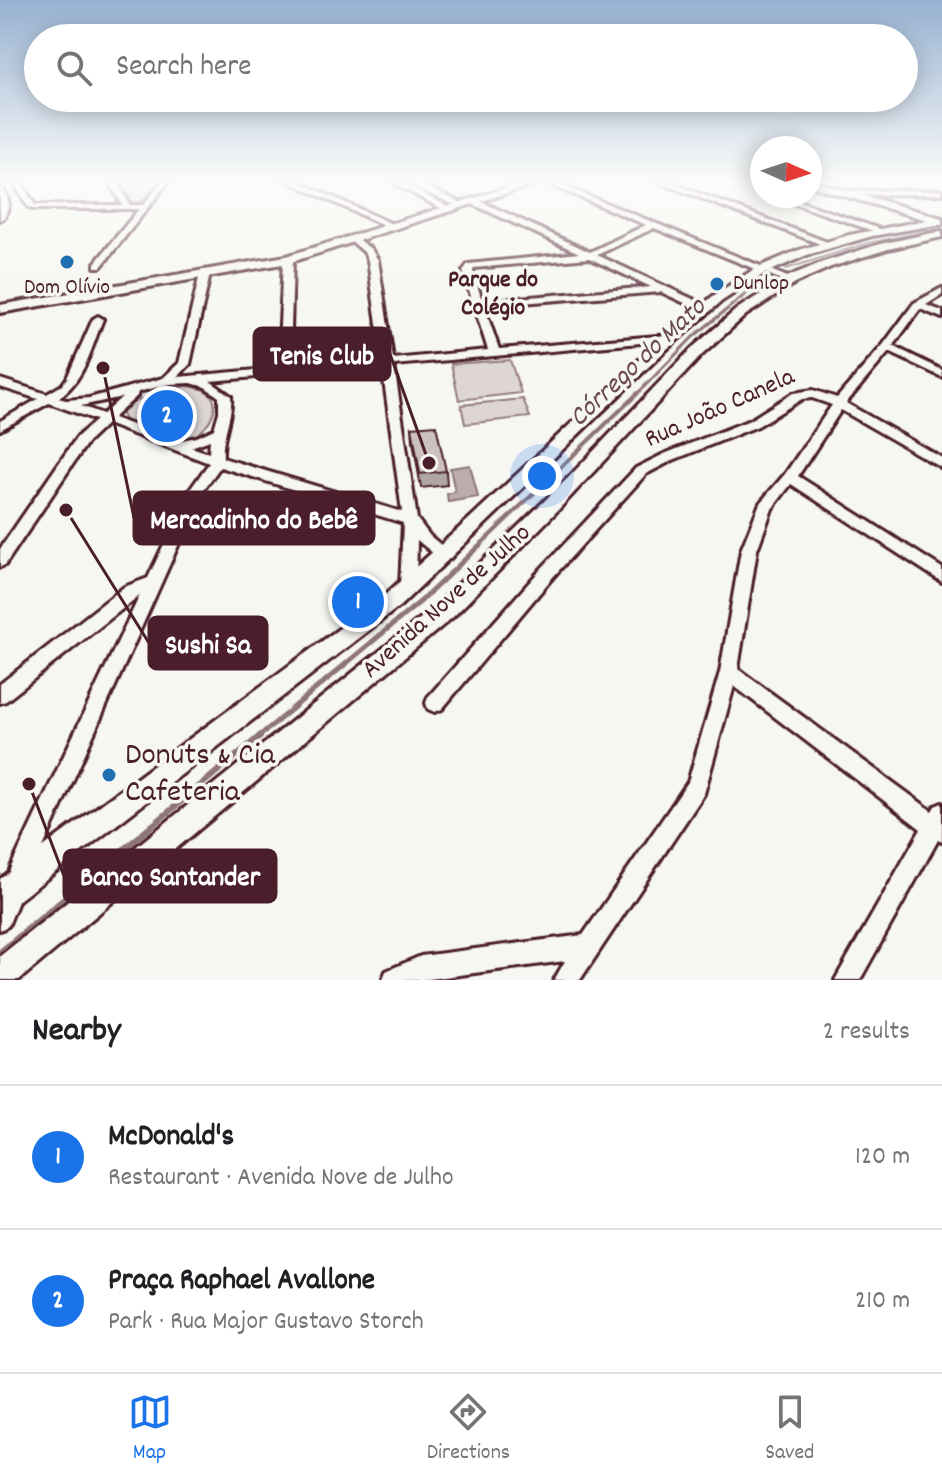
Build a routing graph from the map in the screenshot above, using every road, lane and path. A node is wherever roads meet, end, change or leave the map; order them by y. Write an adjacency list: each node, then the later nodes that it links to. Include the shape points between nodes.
1 (130, 226): 17 (street)
2 (392, 226): 11 (street)
3 (399, 226): 11 (main road)
4 (522, 226): 15 (street)
5 (651, 226): 15 (street)
6 (655, 226): 19 (street)
7 (779, 226): 14 (street)
8 (866, 226): 12 (street)
9 (921, 226): 12 (main road, Avenida Nove de Julho)
10 (935, 226): 19 (main road, Avenida Nove de Julho, via 856,255)
11 (395, 227): 13 (main road)
12 (882, 231): 14 (main road, Avenida Nove de Julho)
13 (353, 239): 16 (main road); 31 (street, via 373,260)
14 (831, 245): 19 (main road, Avenida Nove de Julho)
15 (591, 255): 20 (street); 22 (street, via 471,266)
16 (288, 259): 18 (main road); 32 (street)
17 (98, 265)
18 (205, 274): 25 (main road); 35 (street, via 184,364)
19 (776, 275): 24 (main road, Avenida Nove de Julho); 62 (main road, Avenida Nove de Julho, via 445,611)
20 (663, 289): 22 (street); 24 (street)
21 (942, 291): 23 (street)
22 (478, 304): 30 (street)
23 (918, 305): 26 (street); 29 (street)
24 (704, 308): 28 (main road, Avenida Nove de Julho)
25 (0, 309)
26 (942, 315)
27 (98, 319): 40 (street, via 73,378)
28 (670, 338): 30 (street); 51 (main road, Avenida Nove de Julho)
29 (887, 347): 33 (street); 42 (street)
30 (494, 352): 31 (street)
31 (387, 361): 32 (street); 50 (street)
32 (284, 370): 34 (street)
33 (942, 374)
34 (237, 375): 36 (street); 39 (street)
35 (167, 380): 36 (street); 38 (street)
36 (183, 380): 39 (street)
37 (0, 383): 40 (street)
38 (151, 384): 41 (street, via 95,402); 43 (street, via 121,401)
39 (220, 390): 45 (street, via 228,407)
40 (48, 398): 41 (street); 44 (street)
41 (62, 403): 43 (street)
42 (838, 405): 48 (street, Rua João Canela); 49 (street); 58 (street, Rua João Canela, via 820,395 799,395 756,422 641,471)
43 (105, 420): 46 (street); 52 (street, via 82,440)
44 (0, 426)
45 (216, 432): 46 (street); 47 (street)
46 (175, 446): 47 (street)
47 (217, 461): 50 (street); 54 (street, via 196,491)
48 (942, 464)
49 (790, 477): 53 (street); 56 (street, via 765,507 749,550)
50 (410, 520): 51 (street); 55 (street)
51 (445, 555): 55 (main road, Avenida Nove de Julho)
52 (0, 561)
53 (942, 576)
54 (154, 582): 57 (street, via 130,592); 60 (street)
55 (408, 587): 60 (main road, Avenida Nove de Julho)
56 (729, 672): 59 (street); 61 (street, via 697,787)
57 (0, 695)
58 (435, 703)
59 (940, 823): 65 (street)
60 (5, 901)
61 (587, 946): 63 (street, via 421,968); 64 (street)
62 (0, 976)
63 (395, 980)
64 (566, 980)
65 (847, 980)

